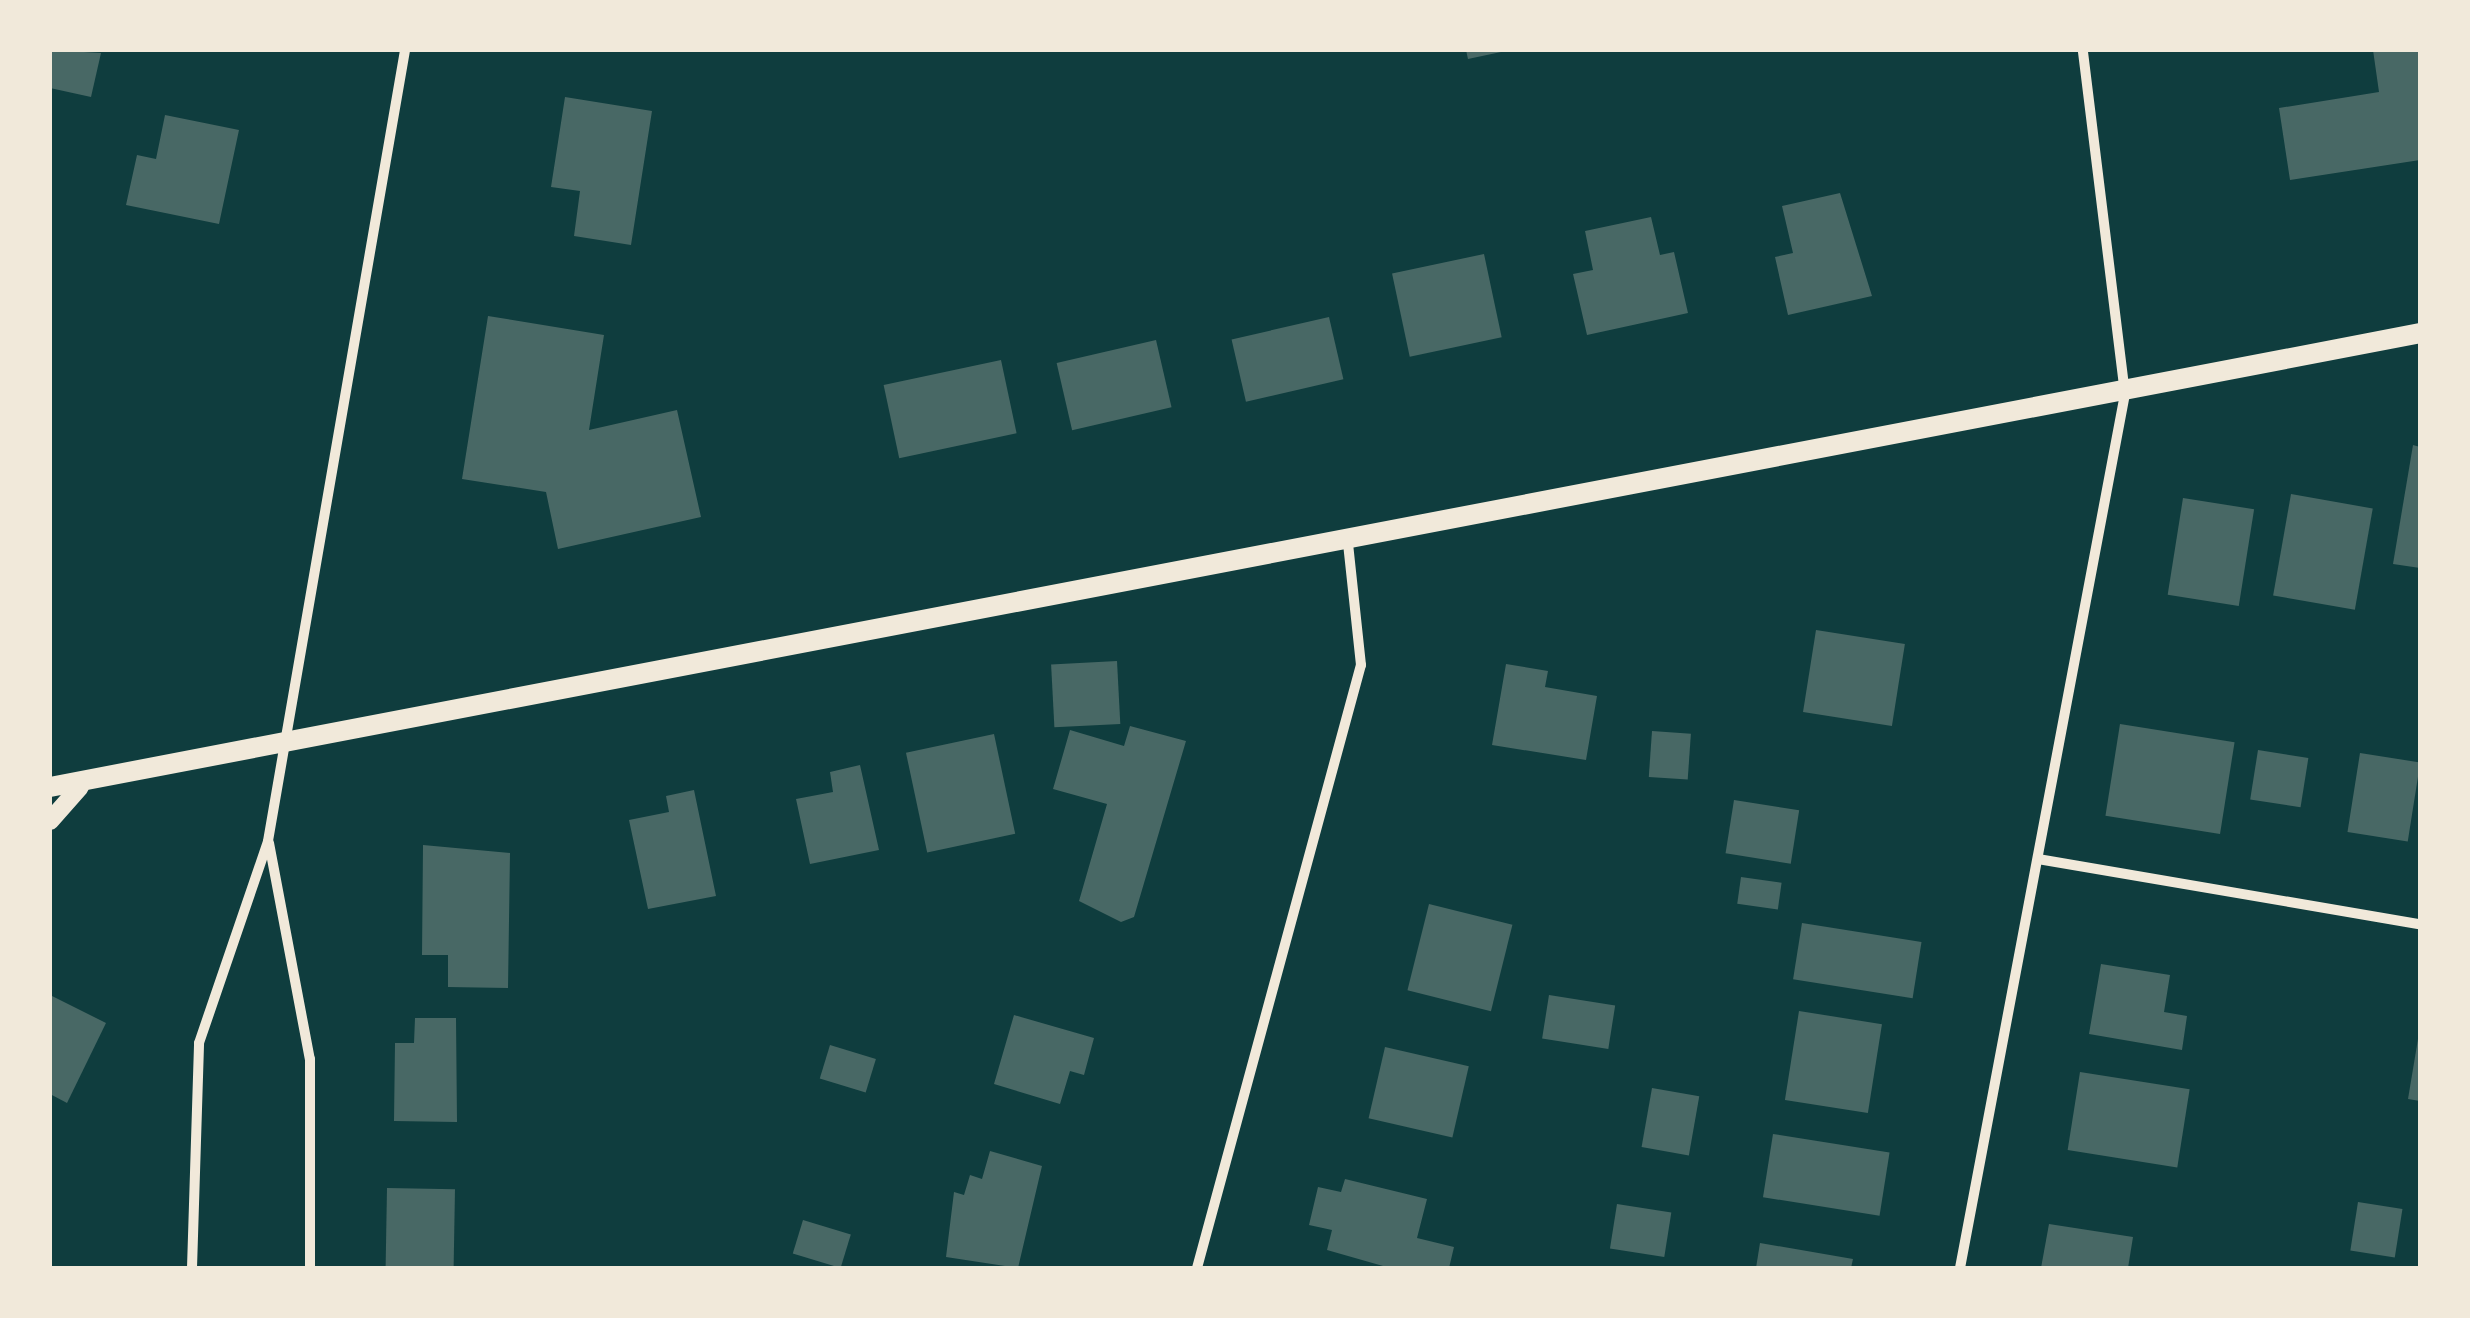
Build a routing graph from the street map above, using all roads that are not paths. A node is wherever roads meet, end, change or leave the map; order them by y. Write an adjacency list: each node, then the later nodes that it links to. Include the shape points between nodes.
1 (404, 50): 6 (street)
2 (2083, 50): 4 (street)
3 (2420, 332): 4 (main road)
4 (2126, 394): 5 (main road); 11 (street)
5 (1348, 543): 6 (main road); 15 (street, via 1361,666)
6 (280, 748): 8 (main road); 10 (street)
7 (50, 787): 8 (main road)
8 (80, 787): 9 (street)
9 (50, 821)
10 (268, 840): 13 (street, via 200,1043); 14 (street, via 310,1059)
11 (2038, 859): 12 (street); 16 (street)
12 (2420, 924)
13 (192, 1268)
14 (310, 1268)
15 (1196, 1268)
16 (1960, 1268)

